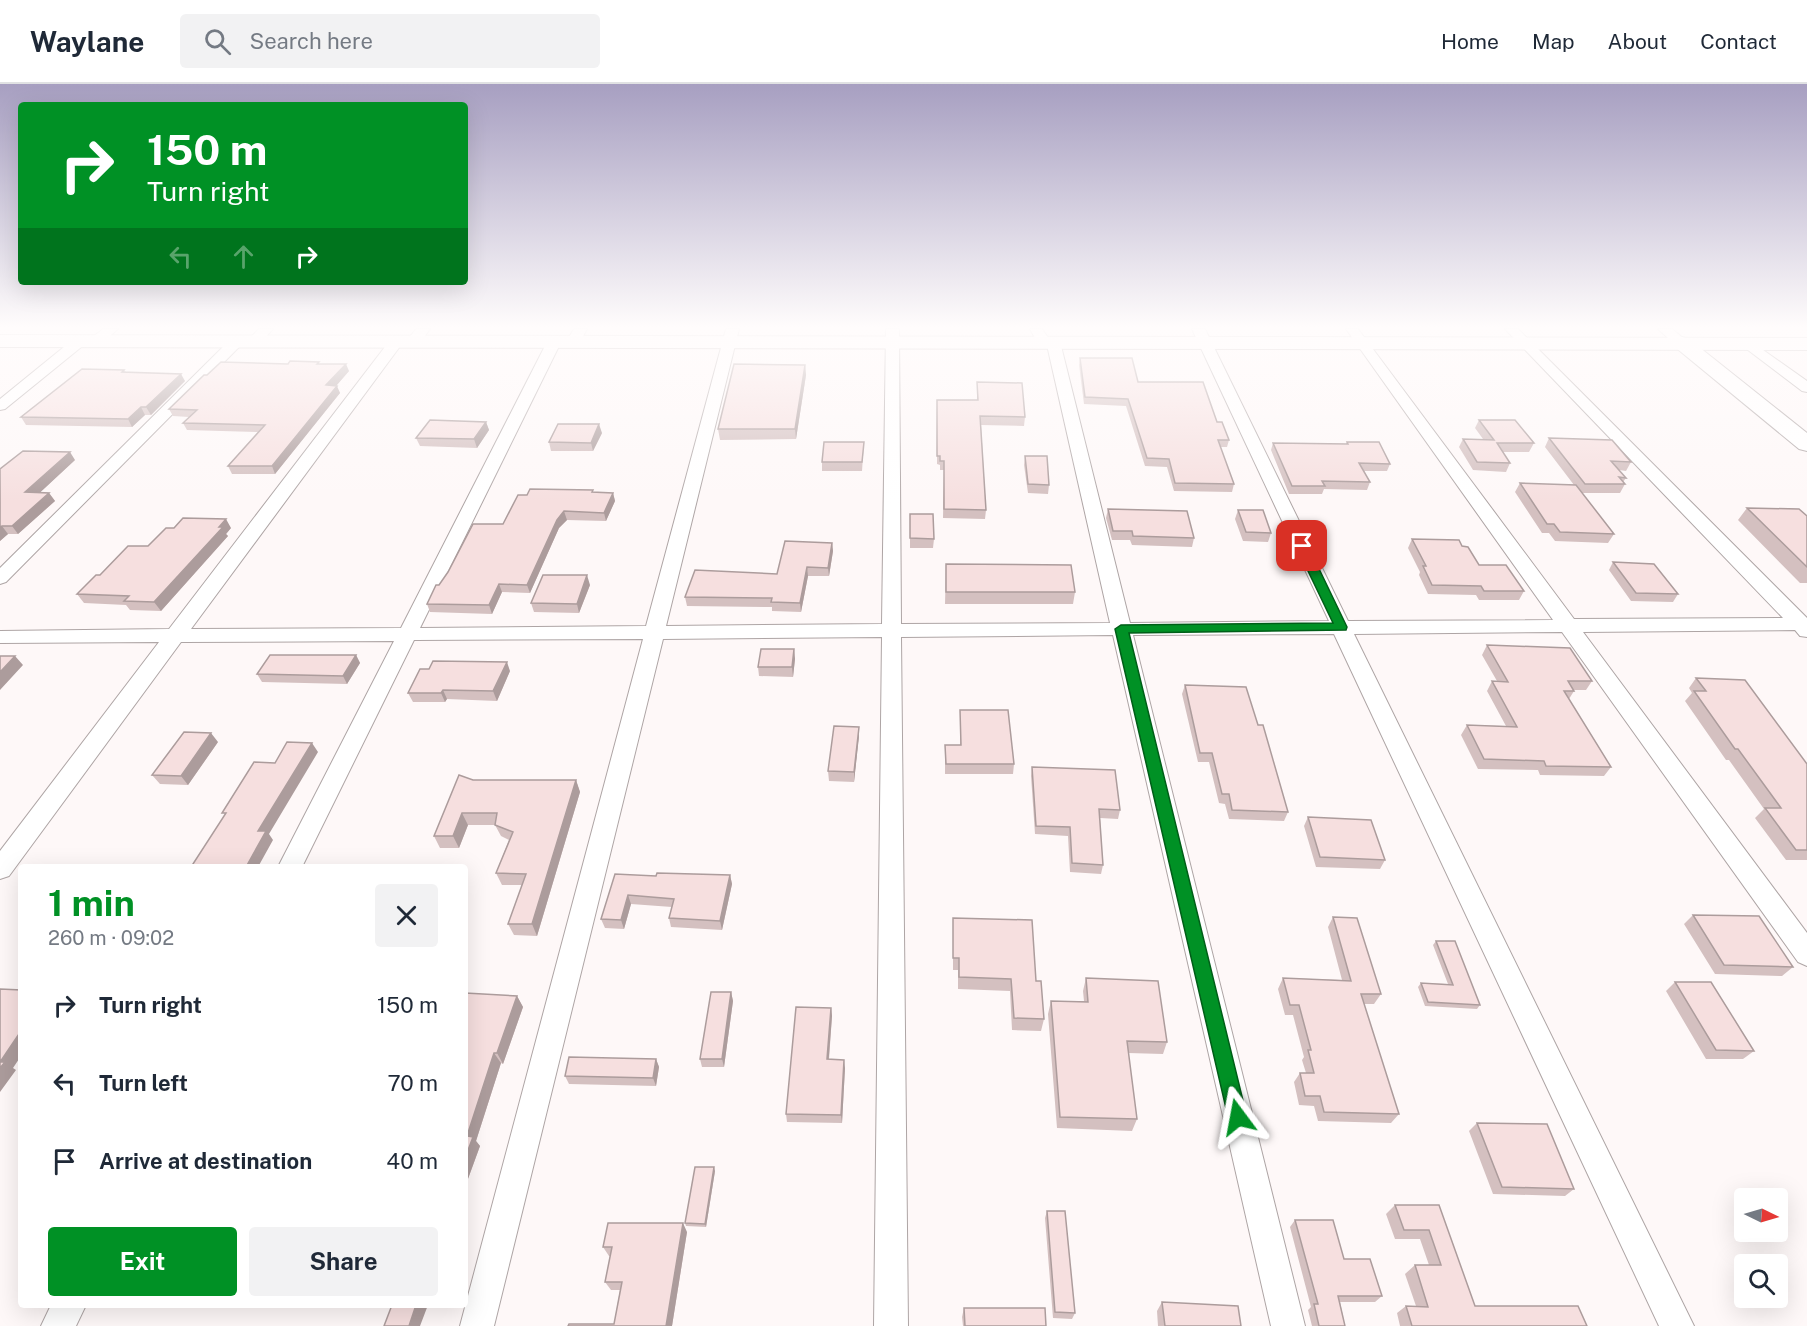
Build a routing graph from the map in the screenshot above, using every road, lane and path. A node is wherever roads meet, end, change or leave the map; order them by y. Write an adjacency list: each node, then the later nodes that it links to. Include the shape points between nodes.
1 (26, 387): 12 (street)
2 (200, 387): 14 (street)
3 (372, 387): 22 (street)
4 (542, 387): 21 (street)
5 (717, 387): 20 (street)
6 (892, 387): 19 (street)
7 (1057, 387): 18 (street)
8 (1226, 387): 17 (street)
9 (1395, 387): 15 (street)
10 (1568, 387): 16 (street)
11 (1736, 387): 13 (main road)
12 (0, 406)
13 (1807, 444)
14 (0, 579)
15 (1568, 626): 16 (street); 17 (street); 26 (street)
16 (1805, 626)
17 (1341, 627): 18 (street); 32 (street)
18 (1121, 629): 19 (street); 31 (street)
19 (892, 631): 20 (street); 30 (street)
20 (654, 632): 21 (street); 29 (street)
21 (408, 634): 22 (street); 24 (street)
22 (175, 636): 23 (street); 25 (street)
23 (0, 637)
24 (292, 864)
25 (0, 869)
26 (1807, 954)
27 (67, 1308): 28 (street)
28 (58, 1326)
29 (477, 1326)
30 (891, 1326)
31 (1288, 1326)
32 (1677, 1326)

